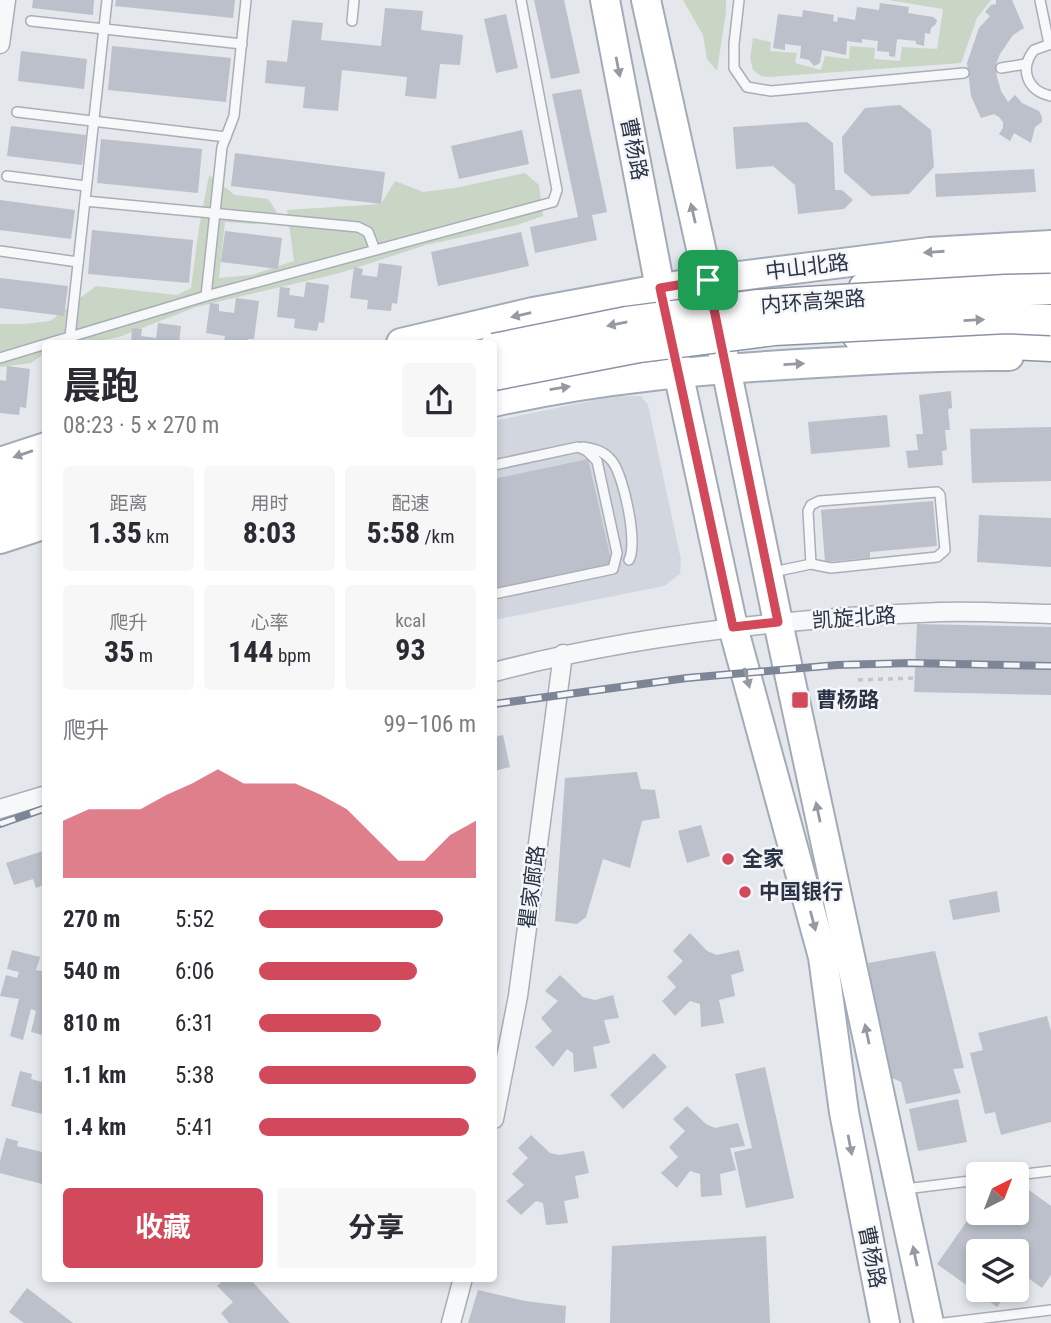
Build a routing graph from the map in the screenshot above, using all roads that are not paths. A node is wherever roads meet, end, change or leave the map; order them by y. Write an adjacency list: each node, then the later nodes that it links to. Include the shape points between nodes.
1 (6, 0): 13 (street)
2 (107, 0): 12 (lane)
3 (246, 0): 14 (lane)
4 (354, 0): 10 (lane)
5 (520, 0): 28 (lane, via 557,190 553,202)
6 (605, 0): 33 (main road, 曹杨路, one-way to 33)
7 (646, 0): 32 (main road, 曹杨路, one-way to 7)
8 (738, 0): 18 (lane, via 734,68 747,87 771,91)
9 (1040, 0): 15 (lane)
10 (352, 20)
11 (31, 21): 12 (lane)
12 (104, 29): 14 (lane); 21 (lane)
13 (0, 44)
14 (242, 44): 22 (lane, via 234,117)
15 (1050, 44): 16 (lane, via 1034,50)
16 (1026, 64): 17 (lane); 19 (lane, via 1033,88)
17 (1000, 68)
18 (964, 73)
19 (1051, 96)
20 (17, 112): 21 (lane)
21 (93, 121): 22 (lane); 24 (lane)
22 (226, 137): 26 (lane)
23 (7, 176): 24 (lane)
24 (86, 186): 25 (lane)
25 (85, 201): 26 (lane); 30 (lane)
26 (215, 214): 28 (lane, via 358,227 368,232); 35 (lane)
27 (1051, 245): 32 (main road, 中山北路, one-way to 32, via 929,252)
28 (375, 250): 35 (lane)
29 (0, 251): 30 (lane)
30 (78, 261): 39 (lane)
31 (1051, 267): 36 (highway, bridge, via 901,282)
32 (708, 280): 33 (main road, 中山北路); 47 (main road, 曹杨路)
33 (660, 288): 41 (main road, 中山北路, one-way to 41); 48 (main road, 曹杨路)
34 (1051, 289): 36 (highway, 内环高架路, bridge)
35 (206, 296): 39 (lane)
36 (759, 305): 44 (highway, 内环高架路, one-way to 44, bridge, via 627,322)
37 (1051, 320): 38 (highway, 内环高架路, one-way to 37, bridge, via 1007,318)
38 (774, 330): 43 (highway, bridge); 49 (highway, 内环高架路, bridge, via 639,347)
39 (70, 337): 40 (lane)
40 (60, 340)
41 (414, 340)
42 (42, 345): 45 (lane)
43 (1051, 346)
44 (497, 348)
45 (0, 358)
46 (1051, 358): 47 (main road, one-way to 46, via 993,356)
47 (726, 368): 48 (main road); 63 (main road, 曹杨路)
48 (679, 372): 50 (main road, one-way to 48, via 556,388); 67 (main road, 曹杨路)
49 (497, 373)
50 (497, 401)
51 (578, 447): 54 (lane); 61 (lane, via 598,450 618,470 634,541); 64 (lane, via 597,461 617,553 613,569)
52 (42, 448): 53 (main road, one-way to 53)
53 (0, 462)
54 (497, 464)
55 (42, 473): 56 (highway)
56 (0, 486)
57 (42, 498): 58 (highway)
58 (0, 511)
59 (42, 525): 60 (main road)
60 (0, 539)
61 (629, 560)
62 (811, 564): 62 (lane, via 811,505 940,495 945,550 937,557 831,568); 63 (lane)
63 (768, 573): 66 (main road, 曹杨路)
64 (497, 593)
65 (1051, 614): 66 (street, 凯旋北路, via 942,612)
66 (778, 622): 67 (street, 凯旋北路); 76 (main road, 曹杨路, one-way to 66)
67 (733, 627): 68 (street, 凯旋北路); 80 (main road, 曹杨路, one-way to 80, via 823,957 844,1112)
68 (563, 654): 69 (street, 凯旋北路); 72 (street, 瞿家廊路, via 518,996)
69 (497, 671)
70 (42, 796): 71 (street)
71 (0, 809)
72 (497, 1104)
73 (1051, 1171): 74 (lane)
74 (1029, 1174)
75 (966, 1181): 76 (lane)
76 (900, 1189): 81 (main road, 曹杨路, one-way to 76)
77 (462, 1282): 79 (street)
78 (1051, 1310): 82 (lane)
79 (451, 1323)
80 (885, 1323)
81 (929, 1323)
82 (944, 1323)

